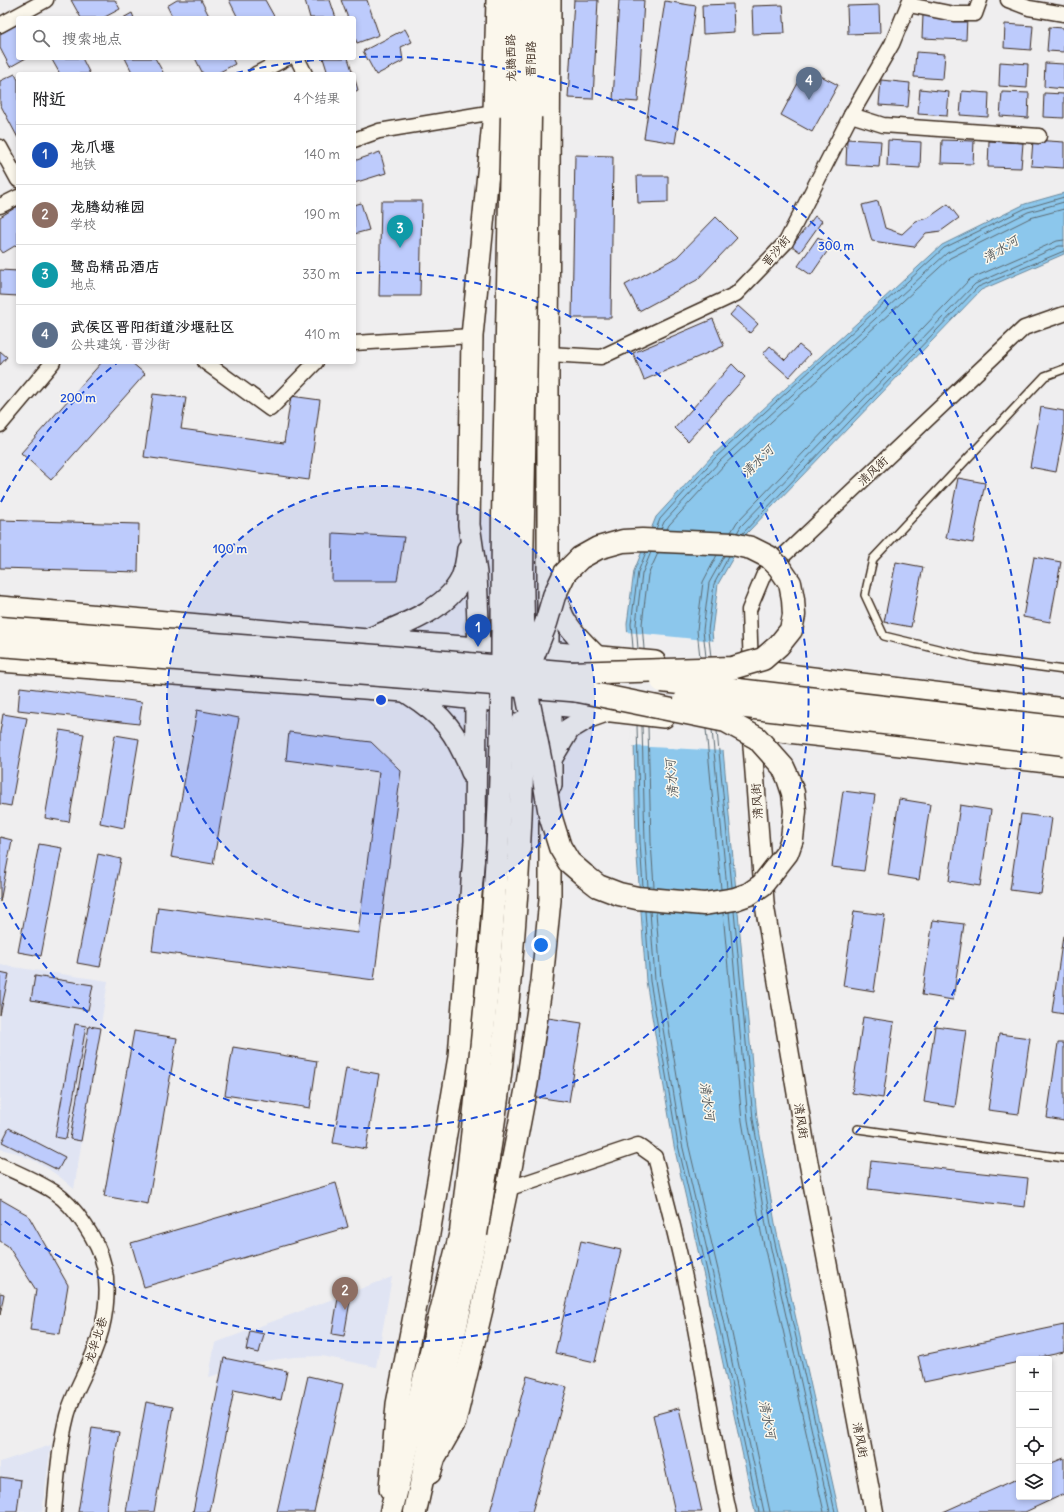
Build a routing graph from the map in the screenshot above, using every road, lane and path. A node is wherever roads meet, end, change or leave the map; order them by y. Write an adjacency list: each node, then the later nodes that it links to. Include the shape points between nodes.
1 (46, 0): 10 (street)
2 (497, 0): 16 (main road)
3 (510, 0): 16 (main road, 龙腾西路)
4 (532, 0): 16 (main road, 晋阳路)
5 (550, 0): 26 (main road)
6 (980, 0): 8 (street, via 975,14 954,14)
7 (1008, 0): 9 (street, via 1029,8)
8 (909, 2): 15 (street, 晋沙街, via 892,44)
9 (1064, 14)
10 (0, 24)
11 (283, 60): 13 (street)
12 (298, 60): 14 (street)
13 (260, 72)
14 (303, 72)
15 (851, 115): 17 (street, via 883,125); 26 (street, 晋沙街, via 786,242 736,294 601,357)
16 (512, 116): 18 (street, via 379,131); 24 (main road); 44 (main road, bridge); 61 (main road, bridge, via 498,832 491,957 477,1096)
17 (1039, 136)
18 (356, 139)
19 (0, 147): 20 (street)
20 (16, 176)
21 (16, 198): 22 (street)
22 (0, 206)
23 (1064, 314): 42 (street, 清风街, via 1024,328 764,574 749,610)
24 (472, 336): 25 (street); 32 (main road)
25 (356, 343)
26 (548, 354): 33 (main road)
27 (51, 364): 31 (street)
28 (208, 364): 29 (street, via 270,409)
29 (314, 364)
30 (1064, 369): 43 (lane, via 1045,376 873,559 865,595 884,636 974,658)
31 (0, 425)
32 (469, 525): 36 (main road, via 467,558 461,580 450,595 430,611); 38 (main road, via 476,573)
33 (549, 547): 39 (main road); 40 (main road, via 561,615 571,631)
34 (0, 607): 36 (main road)
35 (0, 628): 45 (main road, bridge, via 376,656)
36 (367, 640): 38 (main road)
37 (0, 645): 45 (main road, bridge)
38 (479, 648): 39 (main road); 47 (main road)
39 (548, 652): 40 (main road); 48 (main road)
40 (597, 657): 42 (main road, bridge)
41 (0, 660): 46 (main road)
42 (741, 669): 49 (main road)
43 (1064, 670)
44 (524, 679): 45 (main road, bridge, via 565,573 580,558 598,548 624,541 642,540 733,544 751,548 769,557 790,582 794,599 791,630 763,659 732,668); 45 (main road, bridge, via 550,814 560,847 569,862 584,875 598,886 637,898 704,904 735,899 749,894 762,885 787,853 792,840 796,811 793,793 783,767 757,738 726,721); 61 (main road, bridge, via 523,795 517,908 502,1058)
45 (569, 681): 52 (main road, bridge, via 654,680); 53 (main road, bridge, via 648,696)
46 (404, 691): 47 (main road); 56 (main road, via 442,718 465,754)
47 (476, 699): 48 (main road); 56 (main road)
48 (551, 704): 50 (main road); 54 (main road)
49 (1064, 709)
50 (611, 711): 51 (main road); 54 (main road, via 589,717 569,729)
51 (752, 727): 55 (main road); 67 (street, 清风街, via 766,908 806,1148)
52 (1064, 728)
53 (1064, 744)
54 (551, 760): 60 (main road, via 550,900 542,981 527,1084)
55 (1064, 764)
56 (476, 781): 63 (main road, via 475,841 459,1057 397,1404)
57 (858, 1129): 58 (lane)
58 (1064, 1158)
59 (0, 1165): 62 (street, 龙华北巷, via 28,1177 55,1193 78,1215 92,1237 104,1266 105,1314 96,1349 67,1415)
60 (507, 1189): 65 (main road, via 455,1422 435,1457); 66 (street, via 638,1145 655,1157 673,1223 694,1322)
61 (468, 1233): 64 (main road); 65 (main road)
62 (54, 1512)
63 (388, 1512)
64 (392, 1512)
65 (416, 1512)
66 (729, 1512)
67 (874, 1512)

